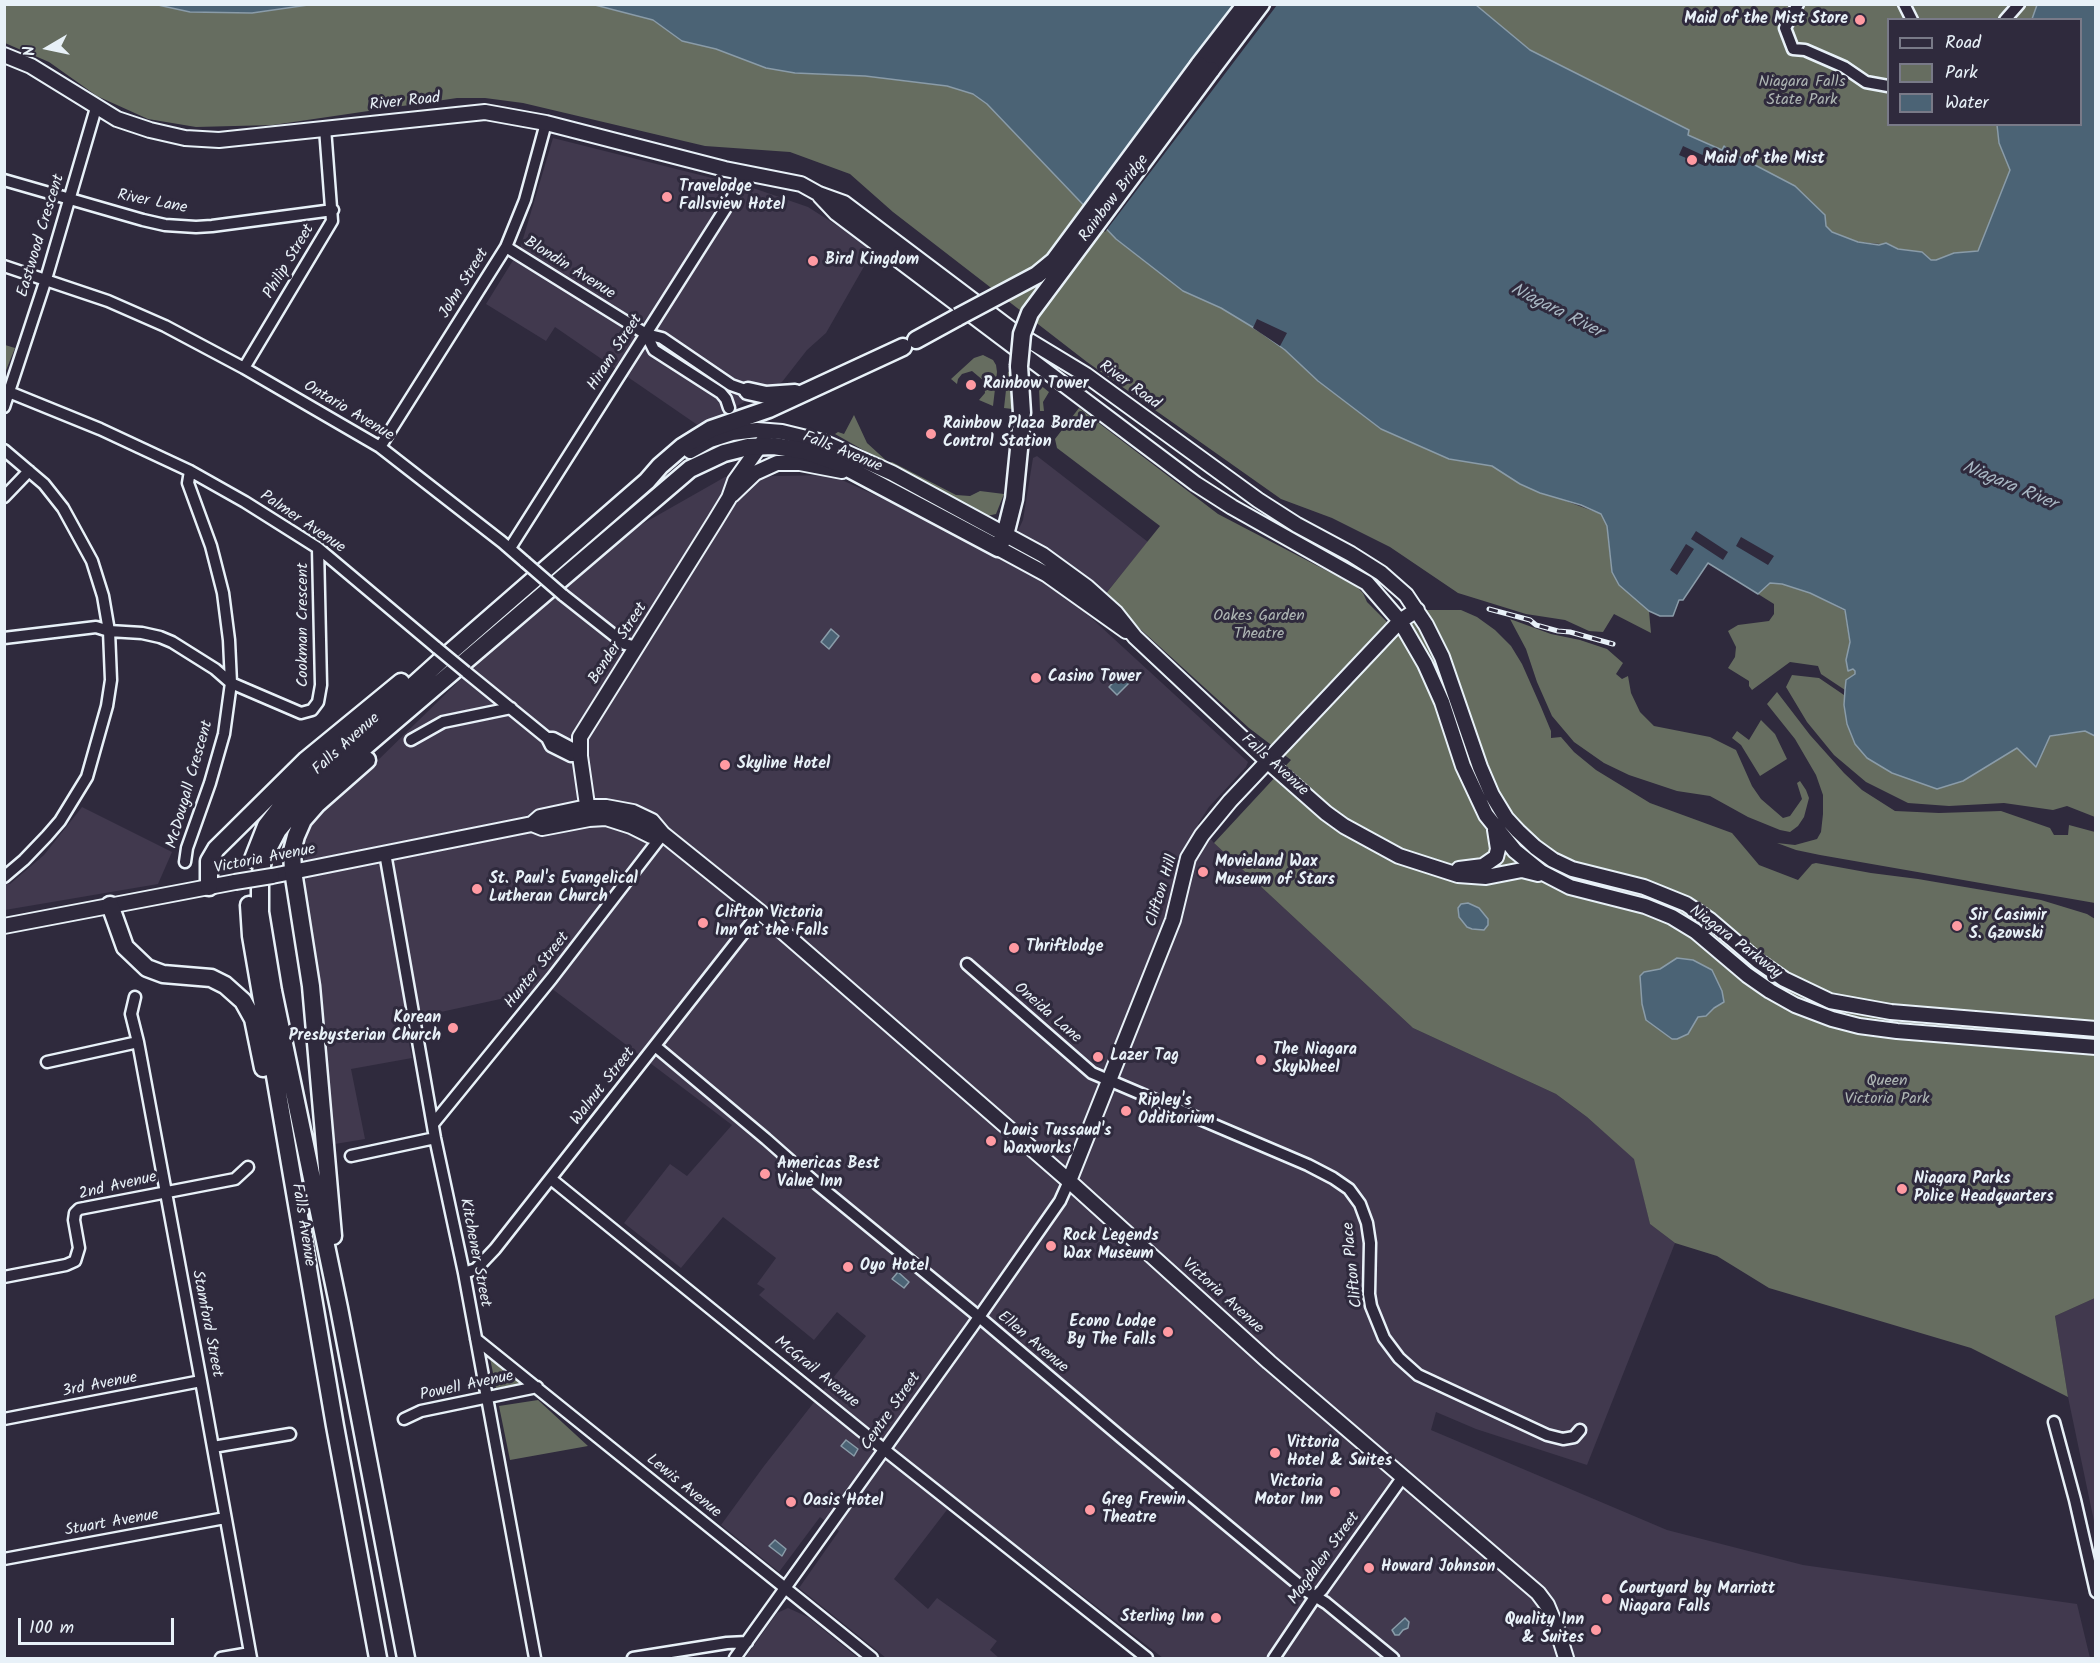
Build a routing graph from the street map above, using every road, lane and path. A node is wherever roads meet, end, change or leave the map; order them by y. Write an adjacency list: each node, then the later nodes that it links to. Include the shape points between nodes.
1 (1246, 4): 23 (highway, Rainbow Bridge, bridge, via 1054,261 1037,275 910,343)
2 (1261, 4): 39 (highway, Rainbow Bridge, bridge, via 1030,313 1020,342 1022,421 1014,499)
3 (1798, 4): 9 (street, via 1785,28 1793,49 1805,50 1844,67 1866,82)
4 (1904, 4): 6 (street)
5 (2019, 4): 7 (street)
6 (1911, 18)
7 (2007, 18)
8 (4, 55): 10 (main road, River Road, via 31,66)
9 (1887, 86)
10 (96, 108): 12 (main road, River Road, via 131,124 185,138 219,140); 16 (street, Eastwood Crescent)
11 (546, 123): 12 (main road, River Road, via 484,112); 13 (main road, River Road); 18 (street, John Street, via 525,200)
12 (325, 128): 17 (street, Philip Street)
13 (745, 172): 15 (main road, River Road, via 801,184); 21 (street, Hiram Street)
14 (4, 180): 16 (street, River Lane)
15 (819, 194): 42 (main road, River Road, via 844,203 1015,332 1086,375 1284,517 1381,573); 43 (main road, River Road, via 836,213 1204,489 1367,583)
16 (70, 199): 17 (street, River Lane, via 165,225 196,227); 20 (street, Eastwood Crescent)
17 (333, 210): 22 (street, Philip Street, via 328,230)
18 (506, 248): 21 (street, Blondin Avenue); 31 (street, John Street)
19 (4, 266): 20 (street, Ontario Avenue)
20 (46, 279): 22 (street, Ontario Avenue, via 165,326); 24 (street, Eastwood Crescent)
21 (646, 334): 25 (street, Blondin Avenue, via 662,338 731,385); 27 (street, Blondin Avenue, via 654,350 721,393); 41 (street, Hiram Street)
22 (244, 368): 31 (street, Ontario Avenue)
23 (816, 388): 25 (highway, via 776,395); 28 (highway, via 762,412)
24 (7, 391): 26 (street, Eastwood Crescent); 34 (street, Palmer Avenue)
25 (748, 391)
26 (4, 407)
27 (729, 408): 28 (highway, via 728,416)
28 (717, 426): 36 (highway, via 692,439)
29 (770, 430): 30 (main road, Bender Street); 36 (main road, Falls Avenue, via 744,431 710,440); 39 (main road, Falls Avenue, via 823,442 892,473)
30 (760, 446): 35 (highway, Falls Avenue, via 806,451); 38 (main road, Bender Street, via 735,481); 47 (highway, Falls Avenue, via 724,453 680,476)
31 (380, 447): 41 (street, Ontario Avenue)
32 (4, 450): 33 (street)
33 (29, 471): 37 (street); 44 (street, via 63,508 92,561)
34 (190, 471): 40 (street, Palmer Avenue); 48 (street, McDougall Crescent, via 188,483 223,593)
35 (862, 475): 38 (main road, Bender Street, via 800,463 777,463 755,473); 39 (highway, Falls Avenue)
36 (647, 481): 47 (highway, Falls Avenue)
37 (4, 497)
38 (729, 498): 46 (main road, Bender Street)
39 (1002, 542): 52 (main road, Falls Avenue, via 1135,637)
40 (318, 548): 47 (street, Palmer Avenue); 48 (street, Cookman Crescent, via 318,702 312,710 301,712)
41 (510, 548): 46 (street, Ontario Avenue, bridge, via 625,644)
42 (1417, 610): 43 (main road, Clifton Hill); 68 (main road, Niagara Parkway, via 1445,663 1492,795 1518,831 1553,860 1680,901 1704,915 1767,968 1830,1001 1891,1012)
43 (1400, 621): 52 (main road, Clifton Hill); 54 (main road, Niagara Parkway, via 1437,689 1462,766)
44 (110, 631): 45 (street, via 96,627); 48 (street, via 142,633 172,642); 60 (street, via 107,706 87,777 60,821)
45 (4, 638)
46 (637, 647): 51 (main road, Bender Street, via 580,737)
47 (441, 662): 49 (street, Palmer Avenue, bridge, via 466,672); 59 (highway, via 434,701 303,820 292,851); 62 (highway, via 401,682 306,760 216,849 209,861); 81 (highway, Falls Avenue, via 287,799 266,826 253,860 248,898 252,936); 84 (highway, Falls Avenue, via 305,798 278,830 263,860 260,912)
48 (231, 683): 57 (street, McDougall Crescent, via 224,734)
49 (511, 708): 50 (street, via 443,722); 51 (street, Palmer Avenue, via 547,738 551,746)
50 (411, 740)
51 (580, 756): 53 (main road, Bender Street)
52 (1267, 761): 58 (main road, Falls Avenue, via 1344,826 1393,854); 73 (main road, Clifton Hill, via 1217,814 1188,858 1173,920)
53 (588, 813): 55 (main road, Victoria Avenue, via 606,807 633,812 652,821); 56 (main road, Victoria Avenue, via 540,817 532,824)
54 (1494, 826): 58 (main road, Falls Avenue, via 1498,849 1490,862 1475,868); 61 (main road, Niagara Parkway, via 1521,857)
55 (663, 834): 64 (main road, Victoria Avenue); 74 (street, Hunter Street)
56 (385, 853): 59 (main road, Victoria Avenue); 74 (street, Kitchener Street)
57 (185, 862)
58 (1433, 867): 61 (main road, Falls Avenue, via 1478,877 1530,871)
59 (293, 871): 62 (main road, Victoria Avenue, bridge); 84 (highway, via 311,986)
60 (4, 877)
61 (1563, 884): 71 (main road, Niagara Parkway, via 1672,917 1770,991 1832,1019 1898,1031)
62 (209, 887): 63 (main road, Victoria Avenue)
63 (110, 905): 65 (main road, Victoria Avenue); 81 (highway, via 125,946 147,968 170,975 210,978 225,984 243,1001 254,1019 279,1148)
64 (760, 912): 70 (street, Walnut Street); 79 (main road, Victoria Avenue)
65 (4, 926)
66 (967, 964): 73 (street, Oneida Lane, via 1092,1073)
67 (135, 996): 69 (street, Stamford Street, via 131,1014)
68 (2096, 1029)
69 (138, 1042): 72 (street); 80 (street, Stamford Street)
70 (656, 1046): 78 (street, Walnut Street); 85 (street, Ellen Avenue)
71 (2096, 1047)
72 (47, 1062)
73 (1110, 1082): 79 (main road, Clifton Hill); 93 (street, Clifton Place, via 1206,1120 1341,1183 1360,1204 1367,1223 1371,1306 1384,1338 1399,1358 1418,1375 1547,1435 1563,1439 1574,1437)
74 (433, 1124): 75 (street, Kitchener Street)
75 (435, 1138): 76 (street); 82 (street, Kitchener Street)
76 (351, 1156)
77 (248, 1167): 80 (street, 2nd Avenue, via 235,1179)
78 (551, 1179): 82 (street, Walnut Street, via 495,1249 476,1269); 96 (street, McGrail Avenue)
79 (1069, 1181): 85 (street, Centre Street, via 1060,1201); 97 (main road, Victoria Avenue)
80 (166, 1191): 83 (street, 2nd Avenue, via 79,1209 74,1220 79,1248 75,1261); 87 (street, Stamford Street)
81 (297, 1193): 107 (highway, Falls Avenue)
82 (464, 1273): 86 (street, Kitchener Street)
83 (4, 1276)
84 (339, 1308): 108 (highway, Falls Avenue)
85 (978, 1316): 96 (street, Centre Street); 102 (street, Ellen Avenue)
86 (476, 1339): 88 (street, Lewis Avenue); 89 (street, Kitchener Street)
87 (201, 1381): 90 (street, 3rd Avenue); 95 (street, Stamford Street)
88 (537, 1387): 89 (street, Powell Avenue); 100 (street, Lewis Avenue)
89 (487, 1398): 91 (street, Powell Avenue, via 421,1411); 109 (street, Kitchener Street)
90 (4, 1419)
91 (404, 1419)
92 (2054, 1422): 101 (street)
93 (1580, 1430)
94 (290, 1434): 95 (street)
95 (213, 1447): 98 (street, Stamford Street)
96 (884, 1449): 100 (street, Centre Street); 113 (street, McGrail Avenue)
97 (1402, 1478): 102 (street, Magdalen Street); 116 (main road, Victoria Avenue, via 1538,1593 1547,1605)
98 (225, 1518): 99 (street, Stuart Avenue); 104 (street, Stamford Street)
99 (4, 1559)
100 (784, 1588): 103 (street, Centre Street); 112 (street, Lewis Avenue)
101 (2096, 1592)
102 (1316, 1597): 114 (street, Magdalen Street); 115 (street, Ellen Avenue)
103 (747, 1642): 105 (street); 111 (street, Centre Street)
104 (250, 1656): 106 (street)
105 (661, 1656): 110 (street)
106 (221, 1659)
107 (378, 1659)
108 (406, 1659)
109 (535, 1659)
110 (633, 1659)
111 (735, 1659)
112 (872, 1659)
113 (1147, 1659)
114 (1274, 1659)
115 (1393, 1659)
116 (1566, 1659)

